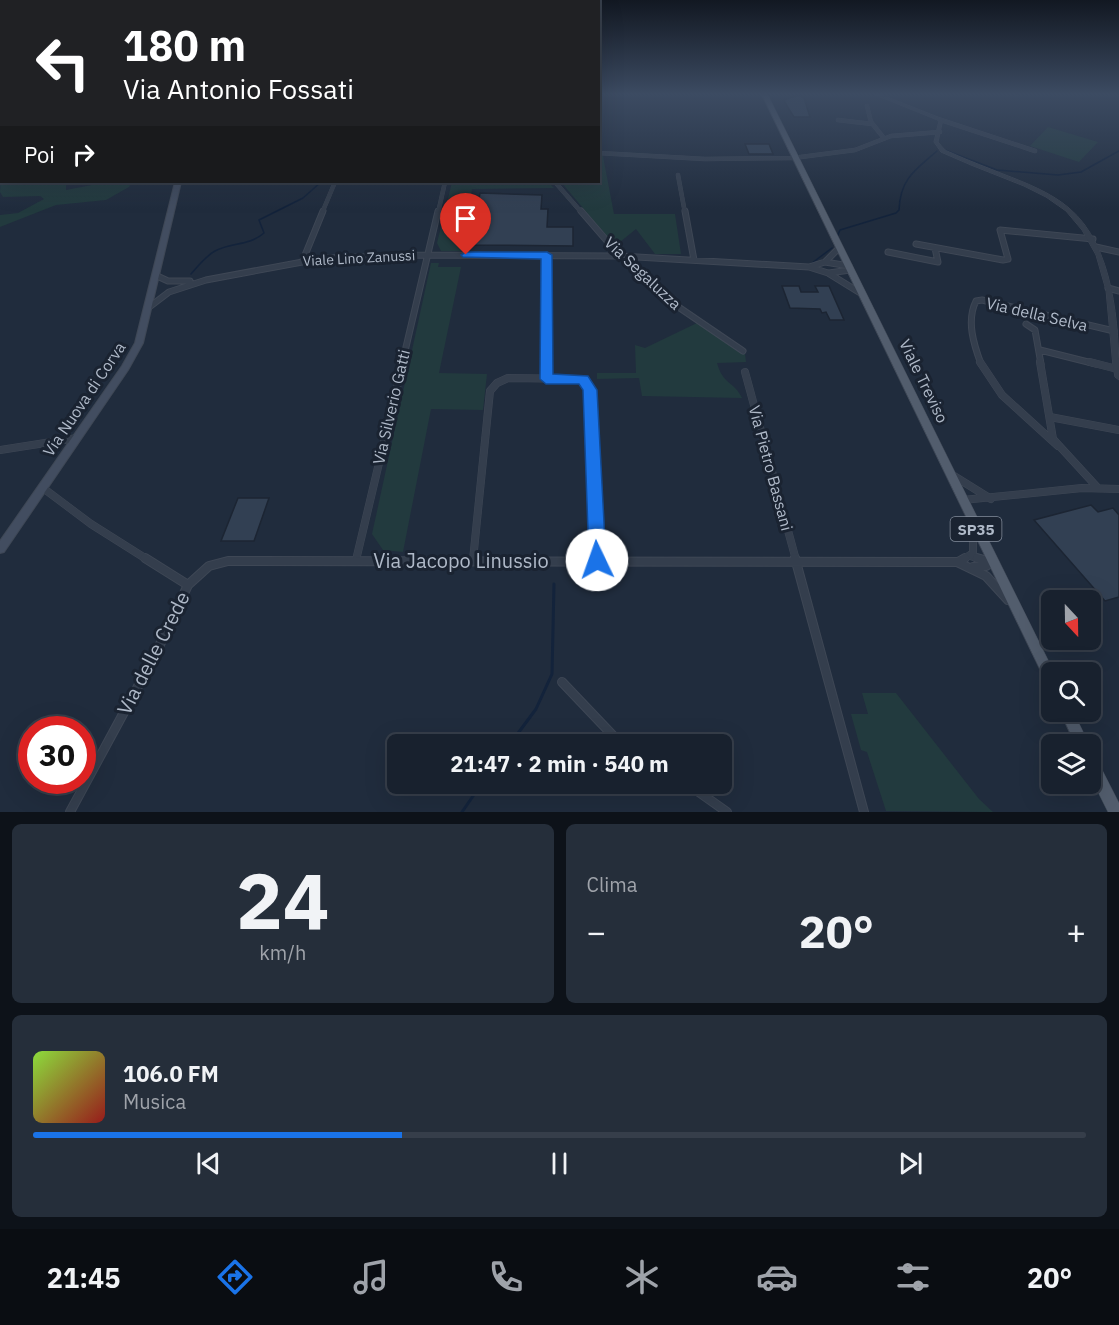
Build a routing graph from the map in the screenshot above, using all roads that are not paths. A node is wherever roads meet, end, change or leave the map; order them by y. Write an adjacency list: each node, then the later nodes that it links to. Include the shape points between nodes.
1 (940, 132): 15 (street, via 936,142 939,148 1054,197)
2 (782, 133): 9 (main road, Viale Treviso / SP35)
3 (880, 133): 6 (street)
4 (930, 133): 6 (street)
5 (980, 133): 7 (street)
6 (883, 137): 9 (street, via 863,148)
7 (1035, 151)
8 (600, 153): 9 (street, via 705,159)
9 (793, 158): 18 (main road, Viale Treviso / SP35)
10 (678, 176): 26 (street)
11 (178, 183): 31 (main road, Via Nuova di Corva)
12 (335, 183): 25 (street)
13 (445, 183): 22 (street, Via Silverio Gatti)
14 (556, 183): 24 (street, Via Segaluzza)
15 (1093, 239): 17 (street); 19 (street, via 1000,230 1008,259 1003,260)
16 (916, 244): 19 (street)
17 (1096, 247): 21 (street); 34 (street)
18 (839, 248): 27 (street, Viale Lino Zanussi); 29 (main road, Viale Treviso / SP35)
19 (935, 248): 20 (street, via 938,262)
20 (888, 252)
21 (1119, 252)
22 (426, 255): 23 (street, Viale Lino Zanussi); 25 (street, Viale Lino Zanussi); 62 (street, Via Silverio Gatti)
23 (547, 255): 24 (street, Viale Lino Zanussi); 47 (street)
24 (620, 256): 26 (street, Viale Lino Zanussi); 43 (street, Via Segaluzza, via 674,304)
25 (303, 260): 32 (street, Viale Lino Zanussi)
26 (694, 260): 28 (street, Viale Lino Zanussi)
27 (825, 262): 28 (street, Viale Lino Zanussi); 29 (street, Viale Lino Zanussi)
28 (809, 267): 30 (street, Viale Lino Zanussi)
29 (850, 268): 30 (street, Viale Lino Zanussi); 38 (main road, Viale Treviso / SP35)
30 (828, 273): 38 (street, Viale Lino Zanussi)
31 (155, 275): 33 (street, Viale Lino Zanussi); 35 (main road, Via Nuova di Corva)
32 (206, 280): 33 (street, Viale Lino Zanussi); 37 (street, Viale Lino Zanussi)
33 (172, 282): 35 (street, Viale Lino Zanussi)
34 (1108, 288): 36 (street); 41 (street)
35 (152, 290): 37 (street, Viale Lino Zanussi); 39 (main road, Via Nuova di Corva)
36 (1119, 291)
37 (169, 292): 39 (street, Viale Lino Zanussi)
38 (862, 294): 53 (main road, Viale Treviso / SP35)
39 (147, 308): 50 (main road, Via Nuova di Corva, via 139,343)
40 (1026, 324): 42 (street, via 1035,330)
41 (1114, 331): 44 (street); 51 (street, Via della Selva, via 976,301 971,316 972,337 995,390)
42 (1040, 350): 44 (street); 48 (street)
43 (743, 351)
44 (1117, 369): 46 (street)
45 (745, 372): 67 (street, Via Pietro Bassani)
46 (1119, 377)
47 (546, 379): 63 (street, via 508,378 490,391); 64 (street, via 583,379 590,390)
48 (1050, 417): 49 (street); 51 (street)
49 (1119, 430)
50 (76, 438): 52 (street); 55 (main road, Via Nuova di Corva)
51 (1058, 446): 54 (street)
52 (0, 450)
53 (949, 473): 57 (street); 58 (main road, Viale Treviso / SP35)
54 (1098, 487): 56 (street); 57 (street)
55 (43, 488): 60 (main road, Via Nuova di Corva); 69 (street, Via delle Crede, via 91,524)
56 (1119, 489)
57 (991, 499): 58 (street)
58 (962, 500): 59 (main road, Viale Treviso / SP35)
59 (972, 522): 61 (street, via 974,549); 66 (main road, Viale Treviso / SP35)
60 (0, 549)
61 (970, 556): 65 (street); 66 (street)
62 (356, 560): 63 (street, Via Jacopo Linussio); 69 (street, Via Jacopo Linussio, via 228,561 208,566)
63 (474, 560): 64 (street, Via Jacopo Linussio)
64 (597, 560): 67 (street, Via Jacopo Linussio)
65 (957, 562): 67 (street, Via Jacopo Linussio); 68 (street)
66 (992, 562): 68 (street); 70 (main road, Viale Treviso / SP35)
67 (797, 564): 78 (street, Via Pietro Bassani)
68 (973, 567): 70 (street)
69 (188, 585): 76 (street, Via delle Crede, via 155,655)
70 (1015, 609): 71 (main road, Viale Treviso / SP35)
71 (1042, 662)
72 (562, 682): 73 (street)
73 (609, 734)
74 (1101, 782): 79 (main road)
75 (702, 794): 77 (street)
76 (70, 812)
77 (727, 812)
78 (864, 812)
79 (1116, 812)

